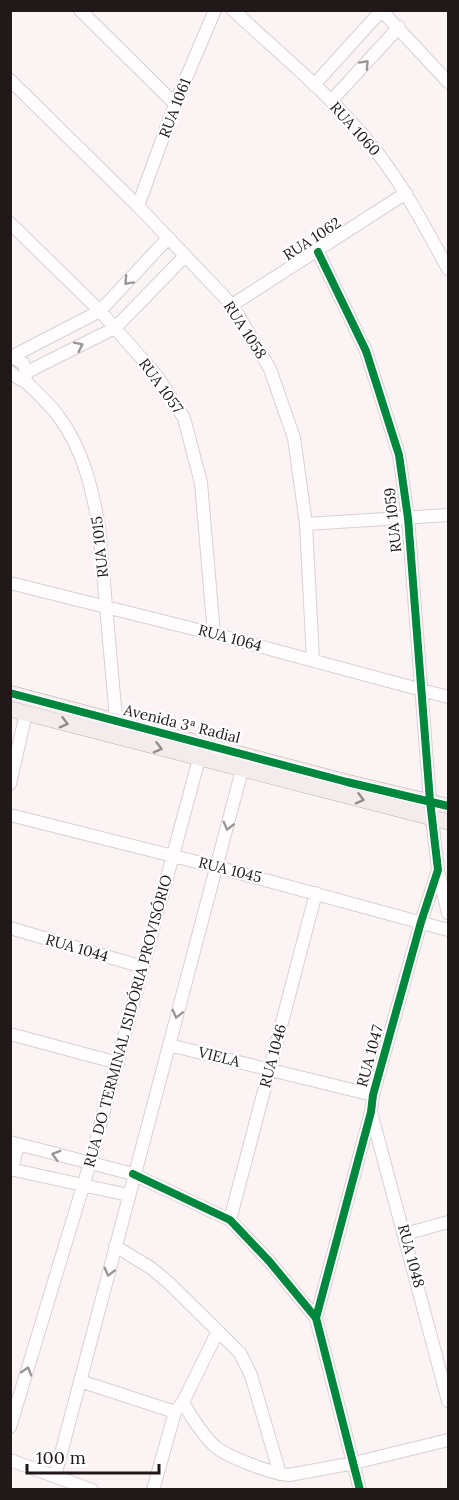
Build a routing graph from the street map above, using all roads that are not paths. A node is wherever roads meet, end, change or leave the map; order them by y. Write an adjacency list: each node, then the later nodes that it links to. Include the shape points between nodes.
1 (80, 10): 10 (street)
2 (215, 10): 10 (street, RUA 1061)
3 (233, 10): 8 (street, RUA 1060)
4 (381, 11): 5 (street); 8 (street)
5 (399, 27): 7 (street); 9 (street, one-way to 5)
6 (10, 80): 12 (street, RUA 1058)
7 (448, 82)
8 (314, 85): 9 (street, RUA 1060)
9 (331, 101): 11 (street, RUA 1060, via 372,145)
10 (175, 104): 12 (street, RUA 1061)
11 (406, 193): 15 (street, RUA 1062); 17 (street, RUA 1060)
12 (138, 206): 14 (street, RUA 1058)
13 (10, 223): 19 (street, RUA 1057)
14 (168, 238): 16 (street, RUA 1058); 19 (street, one-way to 19)
15 (318, 252): 18 (street, RUA 1062); 24 (street, RUA 1059, via 366,351 399,455)
16 (186, 255): 18 (street, RUA 1058); 20 (street)
17 (448, 270)
18 (232, 305): 25 (street, RUA 1058, via 270,369 294,438)
19 (100, 311): 20 (street, RUA 1057); 21 (street)
20 (115, 328): 22 (street, one-way to 20); 28 (street, RUA 1057, via 157,376 184,418 201,483)
21 (12, 356): 22 (street, RUA 1015, via 23,363)
22 (18, 377): 27 (street, RUA 1015, via 58,416 74,440 86,470 99,526)
23 (448, 515): 24 (street)
24 (408, 519): 25 (street); 30 (street, RUA 1059)
25 (306, 524): 29 (street, RUA 1058)
26 (10, 583): 27 (street, RUA 1064)
27 (107, 608): 28 (street, RUA 1064); 35 (street, RUA 1015)
28 (214, 634): 29 (street, RUA 1064)
29 (313, 660): 30 (street, RUA 1064)
30 (421, 689): 32 (street, RUA 1064); 42 (street, RUA 1059)
31 (10, 693): 35 (main road, Avenida 3ª Radial)
32 (448, 697)
33 (10, 709): 34 (main road, Avenida 3ª Radial)
34 (26, 713): 37 (main road, Avenida 3ª Radial, one-way to 37); 41 (street)
35 (116, 721): 36 (main road, Avenida 3ª Radial); 37 (street, RUA 1015)
36 (177, 736): 38 (main road, via 197,748); 40 (main road, Avenida 3ª Radial)
37 (117, 737): 38 (main road, Avenida 3ª Radial, one-way to 38)
38 (199, 759): 39 (main road, Avenida 3ª Radial); 47 (street, RUA DO TERMINAL ISIDÓRIA PROVISÓRIO)
39 (242, 770): 40 (main road, via 251,762 326,782); 45 (main road, Avenida 3ª Radial, one-way to 45); 48 (street, one-way to 48)
40 (347, 782): 42 (main road)
41 (10, 784)
42 (430, 801): 43 (main road); 45 (street, RUA 1047)
43 (448, 806)
44 (10, 815): 47 (street, RUA 1045)
45 (432, 817): 46 (main road, Avenida 3ª Radial); 49 (street, RUA 1047)
46 (448, 822)
47 (173, 856): 48 (street, RUA 1045); 55 (street, RUA DO TERMINAL ISIDÓRIA PROVISÓRIO)
48 (217, 867): 50 (street, RUA 1045); 57 (street, one-way to 57)
49 (438, 870): 51 (street); 52 (street, RUA 1047)
50 (316, 893): 52 (street, RUA 1045); 59 (street, RUA 1046)
51 (448, 913)
52 (421, 922): 54 (street, RUA 1045); 60 (street, RUA 1047)
53 (10, 928): 55 (street, RUA 1044)
54 (448, 930)
55 (143, 967): 58 (street, RUA DO TERMINAL ISIDÓRIA PROVISÓRIO)
56 (10, 1034): 58 (street)
57 (170, 1045): 59 (street, VIELA); 65 (street)
58 (118, 1063): 63 (street, RUA DO TERMINAL ISIDÓRIA PROVISÓRIO)
59 (269, 1069): 60 (street, VIELA); 68 (street, RUA 1046)
60 (373, 1095): 61 (street, RUA 1047)
61 (371, 1112): 70 (street, RUA 1048); 72 (street, RUA 1047)
62 (14, 1143): 63 (street, one-way to 62); 64 (street)
63 (90, 1164): 65 (street); 66 (street, RUA DO TERMINAL ISIDÓRIA PROVISÓRIO)
64 (11, 1169): 66 (street)
65 (133, 1174): 67 (street); 68 (street)
66 (82, 1186): 67 (street); 77 (street, RUA DO TERMINAL ISIDÓRIA PROVISÓRIO, one-way to 66)
67 (128, 1195): 71 (street)
68 (230, 1220): 72 (street)
69 (448, 1222): 70 (street)
70 (405, 1234): 75 (street, RUA 1048)
71 (115, 1246): 73 (street, via 170,1283); 74 (street, one-way to 74)
72 (316, 1318): 80 (street)
73 (218, 1331): 76 (street); 81 (street, via 247,1364)
74 (80, 1381): 76 (street); 82 (street)
75 (448, 1401)
76 (179, 1407): 81 (street, via 216,1448); 84 (street)
77 (10, 1427)
78 (448, 1440): 80 (street)
79 (10, 1461): 82 (street)
80 (354, 1463): 81 (street); 85 (street)
81 (279, 1474)
82 (55, 1476): 83 (street)
83 (92, 1490)
84 (153, 1490)
85 (360, 1490)

